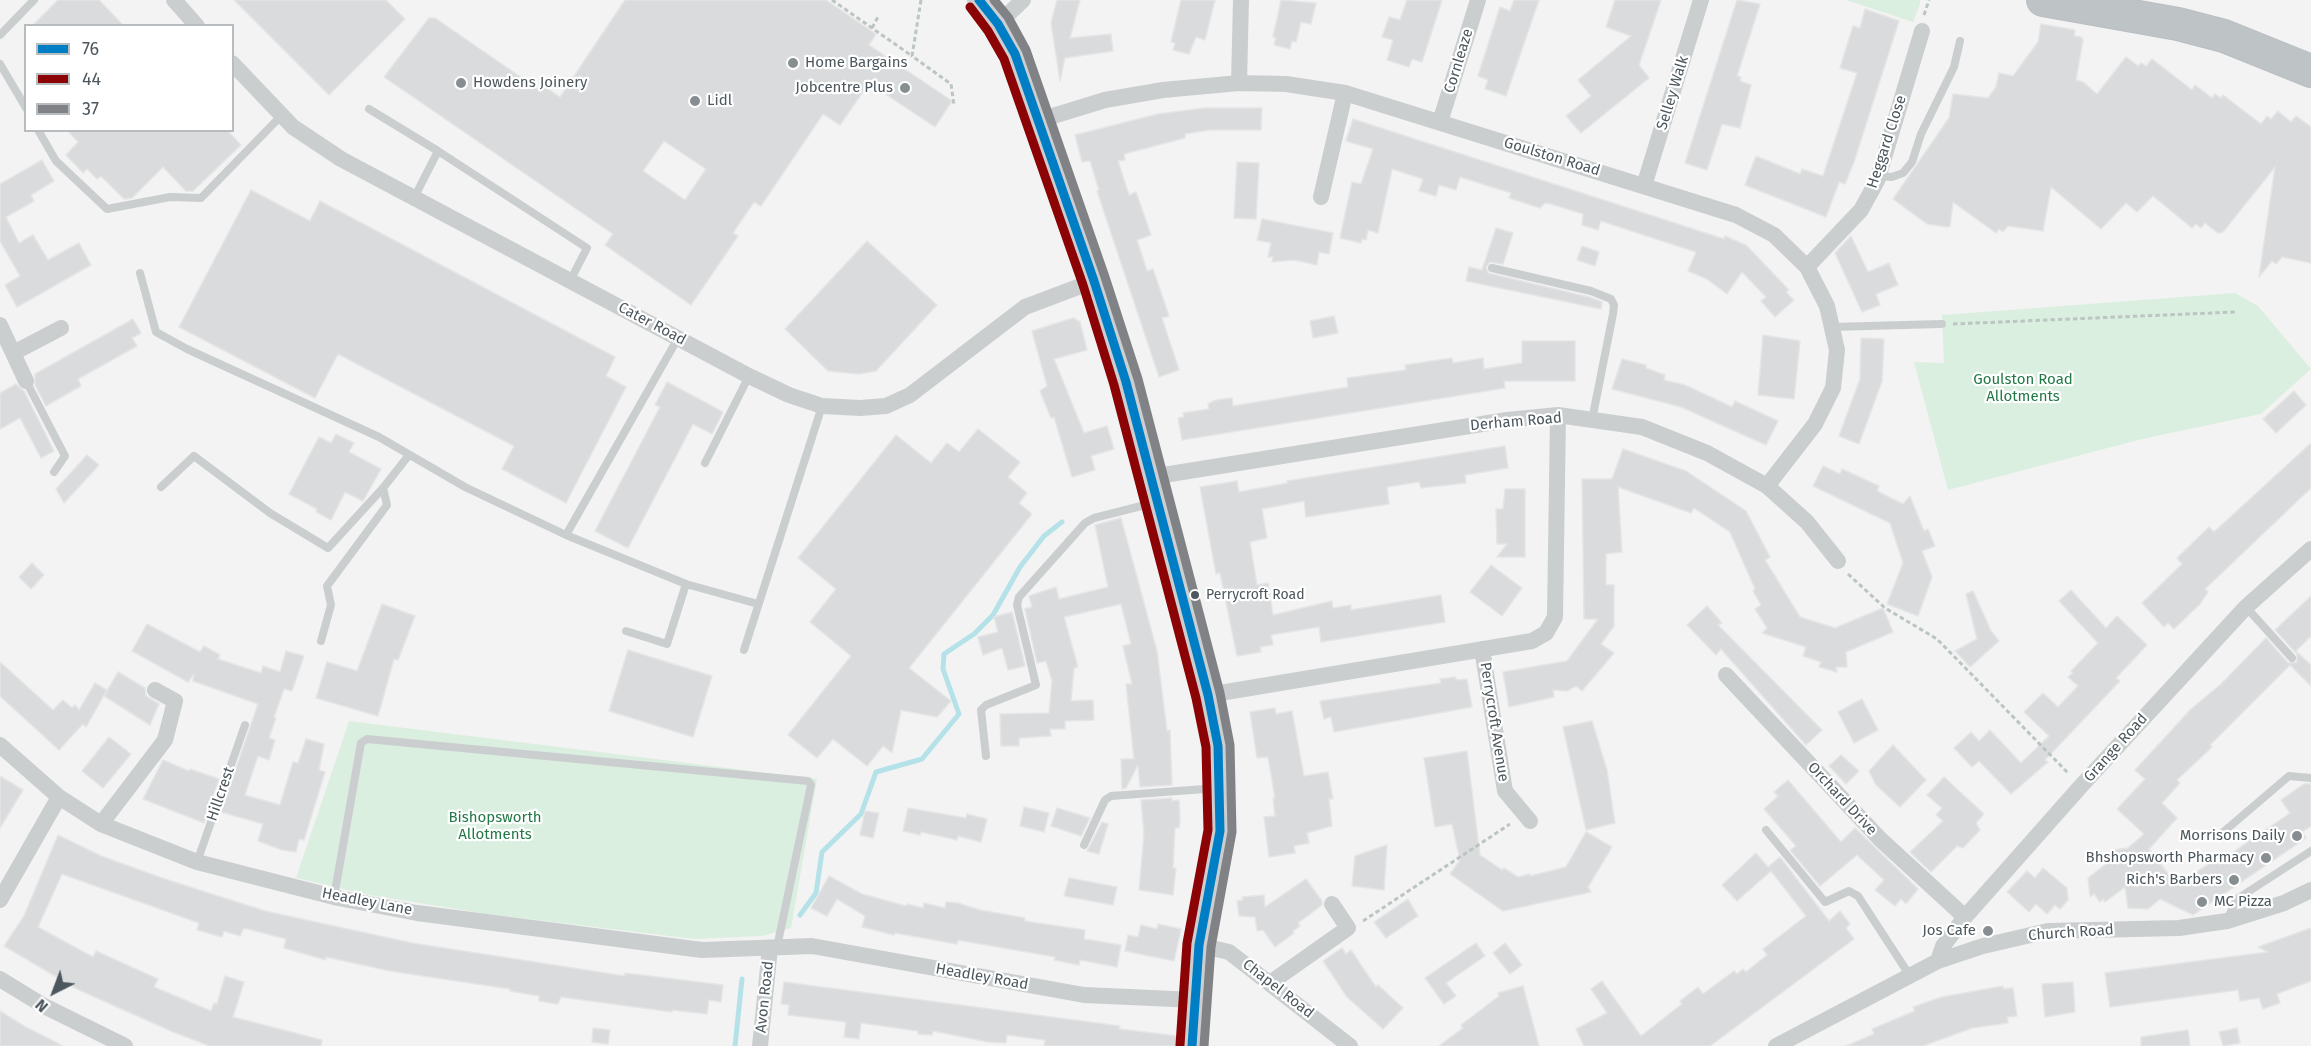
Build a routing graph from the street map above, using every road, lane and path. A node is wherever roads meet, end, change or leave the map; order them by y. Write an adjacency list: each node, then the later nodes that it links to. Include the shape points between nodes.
1 (34, 0): 16 (lane)
2 (174, 0): 12 (street)
3 (832, 0): 14 (path)
4 (921, 0): 18 (path)
5 (979, 0): 13 (street)
6 (1023, 0): 13 (street)
7 (1241, 0): 22 (street)
8 (1478, 0): 29 (street, Cornleaze)
9 (1701, 0): 33 (street, Selley Walk)
10 (2043, 0): 21 (highway, via 2224,36)
11 (879, 15): 14 (path)
12 (195, 24)
13 (998, 24): 28 (street, via 1015,54)
14 (872, 28): 18 (path)
15 (1922, 31): 32 (street, Heggard Close)
16 (0, 35)
17 (1960, 41): 32 (lane, via 1954,66 1912,162 1903,173)
18 (912, 56): 25 (path, via 951,84)
19 (0, 64): 24 (lane)
20 (234, 65): 27 (street, Cater Road)
21 (2311, 71)
22 (1239, 83): 23 (street, Goulston Road, via 1286,84); 28 (street, Goulston Road, via 1105,100)
23 (1346, 93): 29 (street, Goulston Road); 34 (street)
24 (24, 105)
25 (954, 105)
26 (369, 109): 31 (lane)
27 (281, 116): 30 (lane, via 201,198 170,197 107,209 56,161); 35 (street, Cater Road, via 341,159)
28 (1040, 120): 40 (street)
29 (1440, 122): 33 (street, Goulston Road)
30 (40, 132)
31 (438, 151): 35 (lane); 39 (lane, via 587,248)
32 (1878, 176): 36 (street, Heggard Close, via 1861,210)
33 (1644, 186): 36 (street, Goulston Road, via 1736,215 1774,235)
34 (1321, 197)
35 (414, 198): 39 (street, Cater Road)
36 (1807, 267): 44 (street, Goulston Road, via 1827,306)
37 (1492, 268): 52 (lane, via 1611,299 1613,314)
38 (140, 273): 53 (lane, via 156,332 379,437)
39 (570, 281): 46 (street, Cater Road)
40 (1094, 281): 50 (street, Cater Road, via 1025,307 910,395 886,406); 56 (street)
41 (2235, 312): 42 (path)
42 (1942, 324): 44 (lane)
43 (0, 325): 47 (street)
44 (1831, 327): 57 (street, Goulston Road, via 1837,350 1833,388 1815,424)
45 (61, 328): 47 (street)
46 (678, 338): 48 (street, Cater Road); 61 (lane)
47 (15, 352): 49 (street)
48 (749, 376): 50 (street, Cater Road); 54 (lane)
49 (26, 381): 55 (lane, via 65,456)
50 (822, 406): 65 (lane)
51 (1558, 416): 52 (street, Derham Road); 56 (street, Derham Road, via 1507,420); 70 (street, via 1555,617 1546,633 1532,641)
52 (1592, 420): 57 (street, Derham Road, via 1642,427 1707,453)
53 (409, 455): 59 (lane); 61 (lane, via 465,487)
54 (705, 463)
55 (54, 472)
56 (1151, 477): 60 (street)
57 (1767, 486): 63 (street, Derham Road, via 1807,522)
58 (161, 487): 59 (lane, via 194,456 270,513 328,548)
59 (383, 488): 68 (lane, via 387,505 327,586 331,605)
60 (1157, 502): 74 (street); 77 (lane, via 1085,523 1019,597 1017,605 1036,685 981,710)
61 (566, 535): 64 (lane)
62 (2311, 549): 66 (street, Grange Road)
63 (1838, 561): 79 (path, via 1885,608 1936,639)
64 (686, 584): 65 (lane); 67 (lane, via 667,644)
65 (758, 604): 69 (lane)
66 (2246, 607): 71 (lane); 79 (street, Grange Road)
67 (626, 631)
68 (321, 641)
69 (744, 650)
70 (1482, 650): 74 (street); 82 (street, Perrycroft Avenue, via 1505,791)
71 (2292, 658)
72 (1726, 675): 93 (street, Orchard Drive, via 1880,839)
73 (154, 690): 83 (street, via 175,701 165,740)
74 (1208, 695): 80 (street)
75 (245, 725): 88 (lane, Hillcrest)
76 (0, 745): 81 (street, Headley Lane)
77 (986, 756)
78 (2311, 778): 85 (lane, via 2289,776)
79 (2081, 786): 93 (street, Grange Road)
80 (1221, 788): 86 (lane, via 1111,796 1105,800); 96 (street, via 1220,831)
81 (59, 797): 83 (street, Headley Lane); 91 (street)
82 (1527, 817): 95 (path, via 1372,917)
83 (101, 824): 88 (street, Headley Lane)
84 (1766, 830): 99 (lane, via 1825,902 1849,891 1858,896)
85 (2221, 834)
86 (1084, 845)
87 (2311, 851): 94 (lane, via 2236,899)
88 (197, 862): 90 (street, Headley Lane)
89 (2311, 890): 94 (street, Church Road)
90 (334, 897): 97 (street, Headley Lane, via 417,913 702,950); 97 (lane, via 361,743 367,739 808,781 811,785)
91 (0, 900)
92 (1332, 904): 95 (street)
93 (1965, 917): 98 (street, Grange Road, via 1943,946)
94 (2227, 921): 98 (street, Church Road, via 2179,928 2048,931)
95 (1347, 928): 101 (street)
96 (1199, 945): 101 (street, Chapel Road, via 1228,952); 102 (street)
97 (773, 948): 102 (street, Headley Road, via 812,946 1084,995); 104 (street, Avon Road)
98 (1938, 961): 99 (street, Church Road)
99 (1910, 976): 107 (street, Church Road)
100 (0, 979): 103 (street, via 44,1006)
101 (1270, 982): 106 (street, Chapel Road)
102 (1196, 1000): 105 (street)
103 (125, 1046)
104 (760, 1046)
105 (1191, 1046)
106 (1350, 1046)
107 (1776, 1046)

